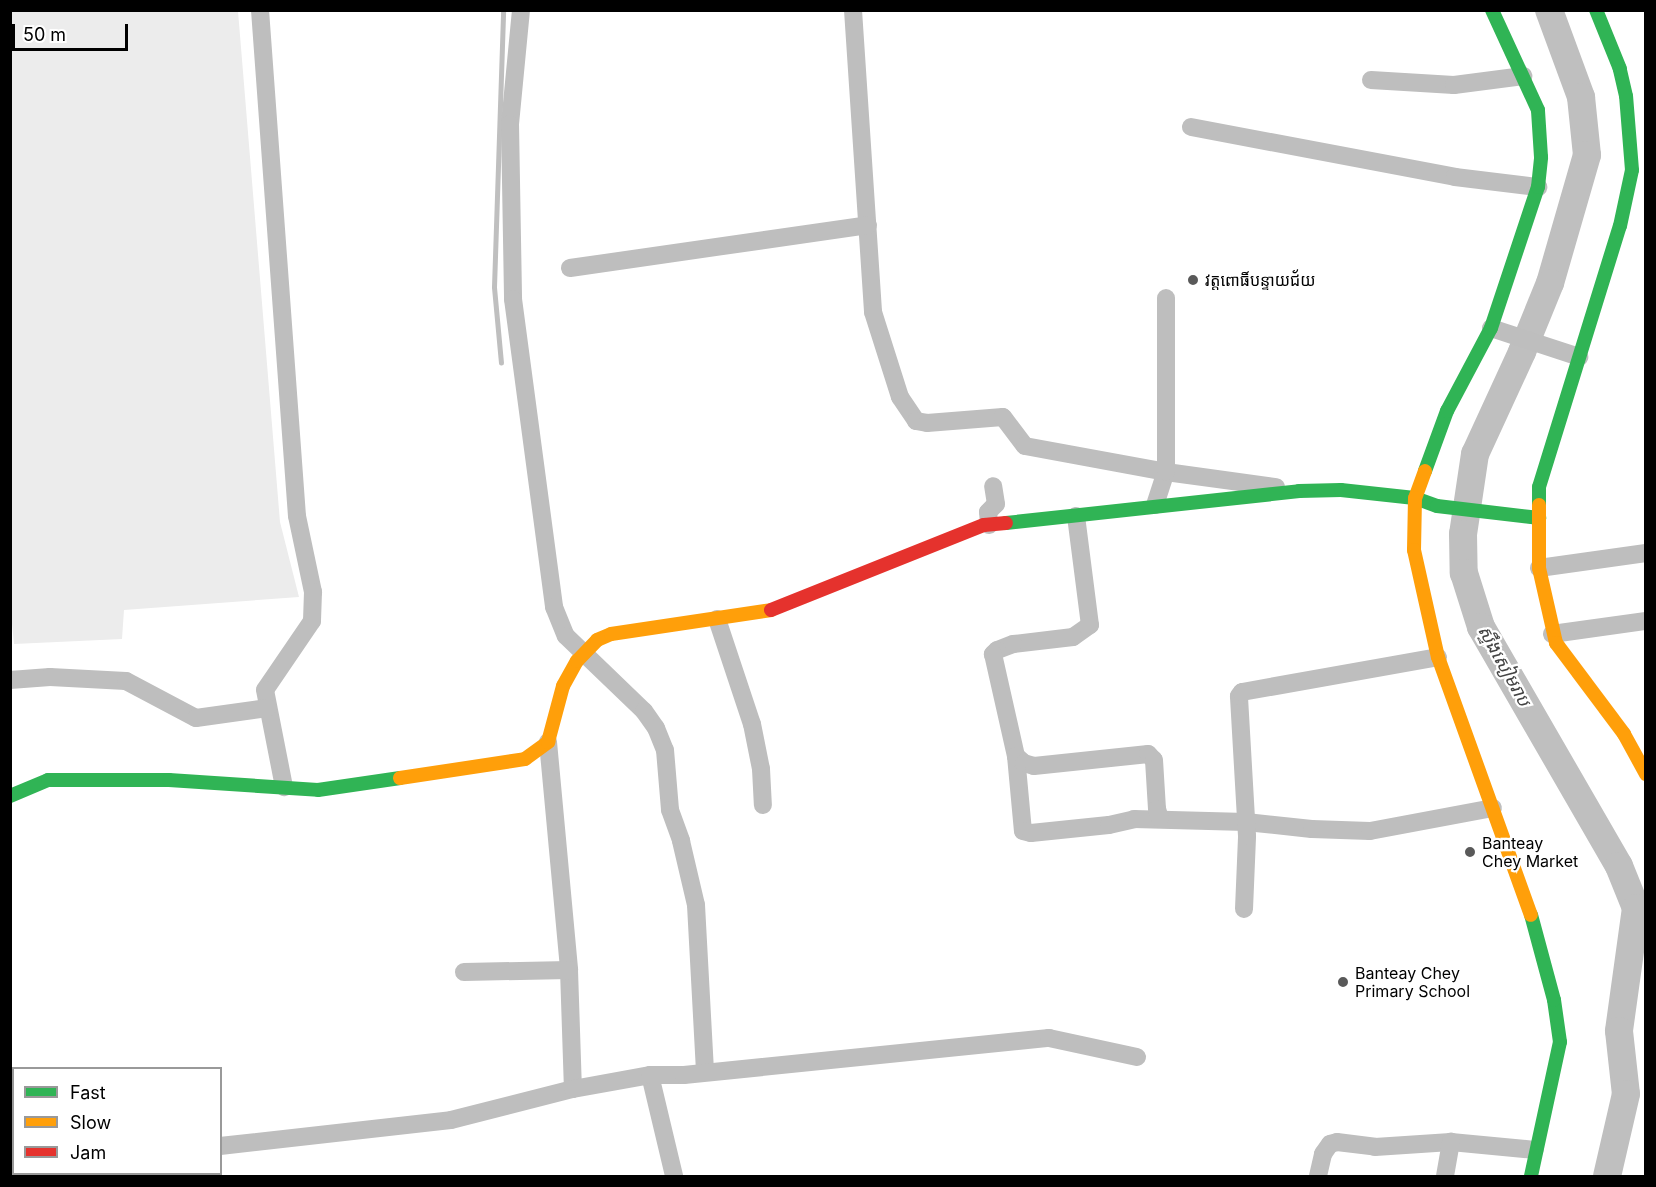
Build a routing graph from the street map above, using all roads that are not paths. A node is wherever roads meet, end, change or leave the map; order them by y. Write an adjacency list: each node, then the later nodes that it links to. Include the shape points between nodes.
1 (260, 10): 32 (street, via 297,516 314,592 312,621 265,690)
2 (521, 10): 29 (street, via 510,124 513,299 554,607 566,636)
3 (853, 10): 11 (street)
4 (1492, 10): 6 (street)
5 (1596, 10): 9 (street, via 1620,69)
6 (1523, 76): 7 (street, via 1454,85); 10 (street, via 1538,110)
7 (1371, 80)
8 (1191, 127): 10 (street, via 1455,177)
9 (1639, 169): 15 (street)
10 (1538, 187): 14 (street)
11 (868, 225): 12 (street); 16 (street, via 873,312 900,397 916,422 1003,417 1024,446)
12 (570, 268)
13 (1166, 298): 16 (street)
14 (1499, 331): 15 (street); 19 (street, via 1447,411)
15 (1579, 357): 22 (street, via 1539,487)
16 (1166, 472): 18 (street); 20 (street)
17 (993, 486): 23 (street, via 996,504 988,512)
18 (1299, 491): 19 (street, via 1341,490); 20 (street)
19 (1415, 498): 22 (street, via 1437,506); 30 (street, via 1414,550)
20 (1155, 506): 21 (street)
21 (1076, 516): 23 (street); 34 (street, via 1090,624 1073,637 1013,644 993,654)
22 (1539, 518): 25 (street)
23 (989, 525): 26 (street, via 772,610)
24 (1646, 553): 25 (street)
25 (1539, 568): 28 (street)
26 (717, 619): 29 (street, via 611,634 597,640); 38 (street, via 752,724)
27 (1646, 621): 28 (street)
28 (1552, 634): 35 (street, via 1624,734)
29 (581, 657): 33 (street, via 566,681); 46 (street, via 644,711 665,750 670,810 696,905)
30 (1438, 657): 39 (street); 41 (street, via 1242,692 1239,696)
31 (10, 680): 32 (street, via 50,677 126,681 196,718)
32 (267, 708): 36 (street)
33 (548, 742): 36 (street, via 525,759 318,790); 43 (street)
34 (1016, 756): 40 (street, via 1034,766 1148,754 1154,760); 40 (street, via 1023,831)
35 (1646, 774)
36 (284, 787): 37 (street, via 169,780 48,780)
37 (10, 796)
38 (763, 805)
39 (1492, 808): 41 (street, via 1370,831); 51 (street, via 1536,928 1560,1042)
40 (1160, 819): 41 (street)
41 (1246, 822): 42 (street)
42 (1244, 909)
43 (569, 970): 44 (street); 48 (street)
44 (464, 972)
45 (1137, 1057): 46 (street, via 1049,1038)
46 (705, 1071): 47 (street)
47 (656, 1078): 48 (street); 52 (street)
48 (573, 1089): 50 (street, via 451,1120)
49 (1450, 1142): 51 (street); 53 (street, via 1375,1147 1337,1142 1330,1144 1323,1154); 54 (street)
50 (222, 1146)
51 (1535, 1150): 55 (street)
52 (674, 1176)
53 (1318, 1176)
54 (1445, 1176)
55 (1532, 1176)

